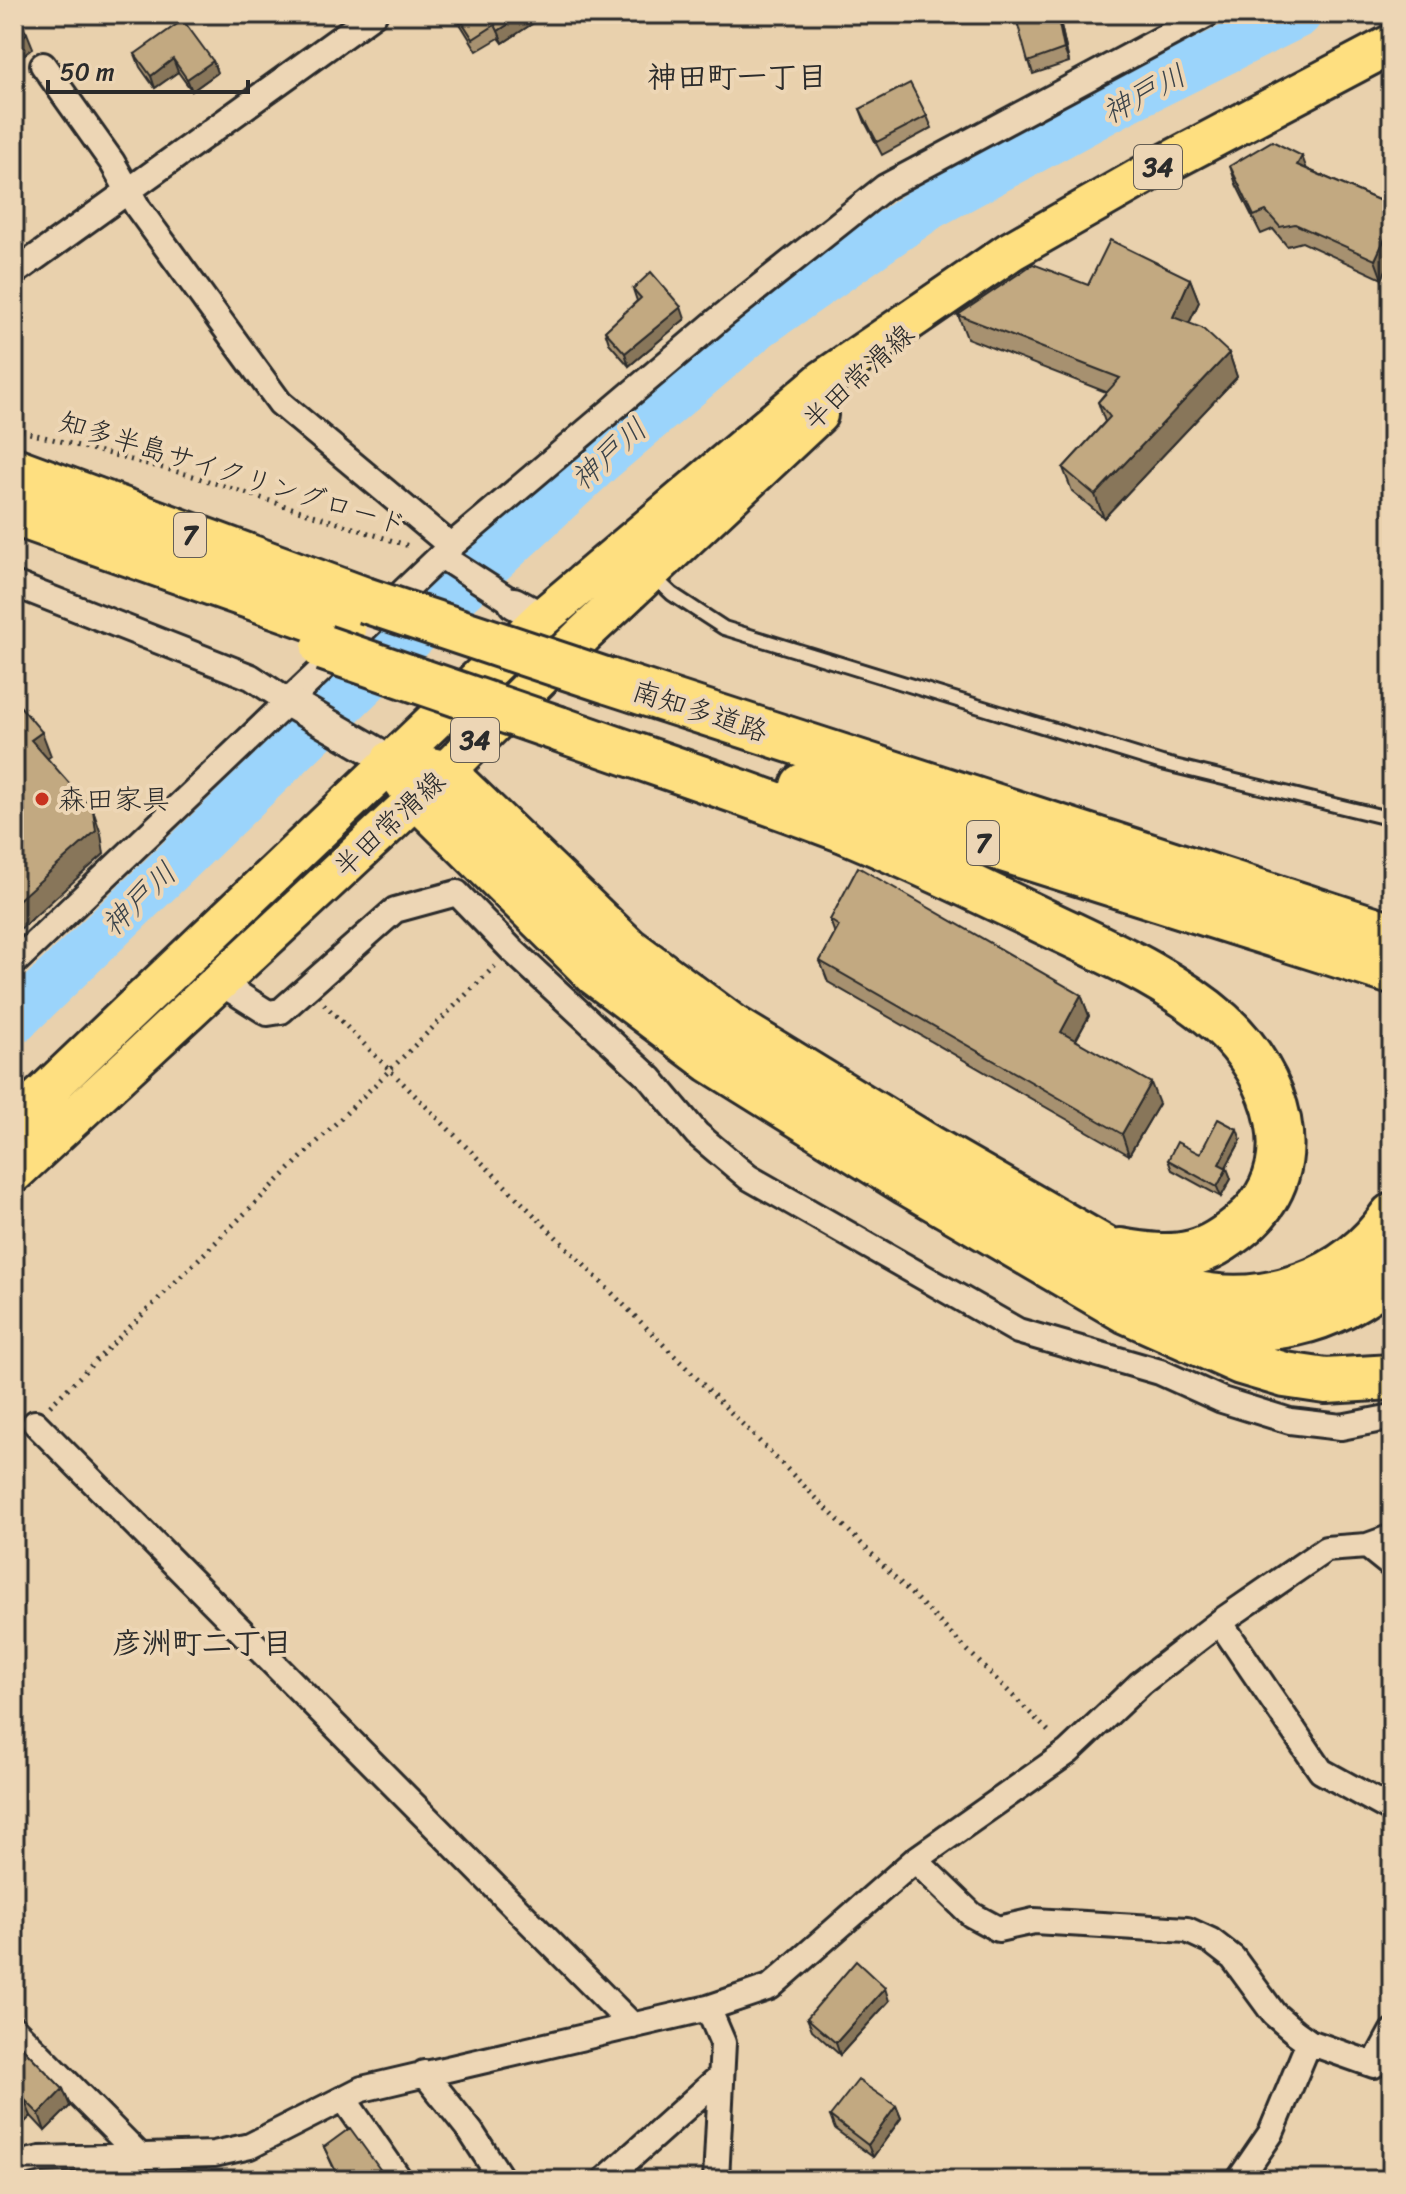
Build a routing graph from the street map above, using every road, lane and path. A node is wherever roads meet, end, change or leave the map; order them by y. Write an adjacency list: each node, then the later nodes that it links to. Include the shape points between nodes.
1 (374, 14): 5 (street)
2 (1208, 14): 11 (street, via 885,187 719,319)
3 (1392, 44): 7 (main road, 半田常滑線 / 34, via 1011,251)
4 (43, 65): 5 (street)
5 (128, 191): 6 (street); 11 (street, via 280,403)
6 (14, 273)
7 (934, 306): 12 (main road, 半田常滑線 / 34); 14 (main road, 半田常滑線 / 34, via 823,380)
8 (14, 429): 11 (path, 知多半島サイクリングロード, via 193,476)
9 (14, 470): 15 (highway, 南知多道路 / 7)
10 (14, 513): 15 (highway, 南知多道路 / 7, via 285,611)
11 (448, 556): 14 (street); 16 (street)
12 (650, 573): 19 (main road, 半田常滑線 / 34); 20 (lane, via 724,628 1162,763)
13 (14, 584): 16 (street, via 251,677)
14 (528, 610): 18 (main road, 半田常滑線 / 34)
15 (344, 626): 17 (highway, 南知多道路 / 7)
16 (289, 702): 18 (street); 25 (street)
17 (581, 706): 21 (highway, 南知多道路 / 7); 26 (highway, 南知多道路 / 7, via 754,771); 33 (highway, via 1119,958 1221,1023 1254,1061 1273,1097 1283,1135 1278,1173 1259,1210 1229,1235 1193,1253 1152,1257)
18 (380, 754): 19 (highway); 30 (main road, 半田常滑線 / 34)
19 (431, 785): 27 (main road, 半田常滑線 / 34); 33 (highway, via 489,813 582,908 732,1027); 35 (highway, via 587,964 654,1020 908,1183 1127,1311)
20 (1392, 819)
21 (1182, 868): 22 (highway, via 1211,860); 23 (highway, 南知多道路 / 7)
22 (1392, 909)
23 (1392, 935)
24 (512, 950): 28 (street, via 457,893 395,910); 29 (path); 37 (street, via 748,1177 1018,1331 1160,1372 1222,1400 1290,1421 1341,1427)
25 (14, 963)
26 (1392, 972)
27 (219, 982): 28 (street, via 268,1013 281,1011); 31 (main road, 半田常滑線 / 34)
28 (309, 989): 29 (path)
29 (391, 1071): 38 (path); 43 (path)
30 (14, 1122)
31 (14, 1173)
32 (1392, 1216): 33 (highway, via 1362,1250 1333,1272 1269,1295 1231,1299 1187,1292)
33 (1102, 1248)
34 (1392, 1273): 35 (highway, via 1331,1315 1289,1327)
35 (1170, 1329): 36 (highway, via 1241,1362 1285,1375 1326,1381)
36 (1392, 1377)
37 (1392, 1417)
38 (35, 1423): 47 (street)
39 (1392, 1537): 40 (street)
40 (1367, 1546): 41 (street); 42 (street, via 1326,1549)
41 (1392, 1566)
42 (1220, 1622): 43 (street, via 1141,1683); 44 (street, via 1321,1771)
43 (1068, 1752): 45 (street)
44 (1392, 1810)
45 (915, 1860): 46 (street, via 770,1987); 50 (street, via 972,1915 998,1929 1034,1921 1187,1930 1211,1941 1233,1958 1274,2014)
46 (708, 2008): 47 (street); 52 (street, via 723,2043)
47 (633, 2026): 51 (street)
48 (14, 2029): 54 (street)
49 (1392, 2032): 50 (street, via 1374,2065)
50 (1309, 2042): 60 (street, via 1271,2133)
51 (424, 2073): 53 (street); 57 (street)
52 (721, 2076): 58 (street); 59 (street)
53 (344, 2099): 54 (street, via 250,2146 214,2154); 56 (street)
54 (140, 2156): 55 (street, via 40,2159)
55 (14, 2165)
56 (400, 2180)
57 (502, 2180)
58 (605, 2180)
59 (716, 2180)
60 (1239, 2180)

